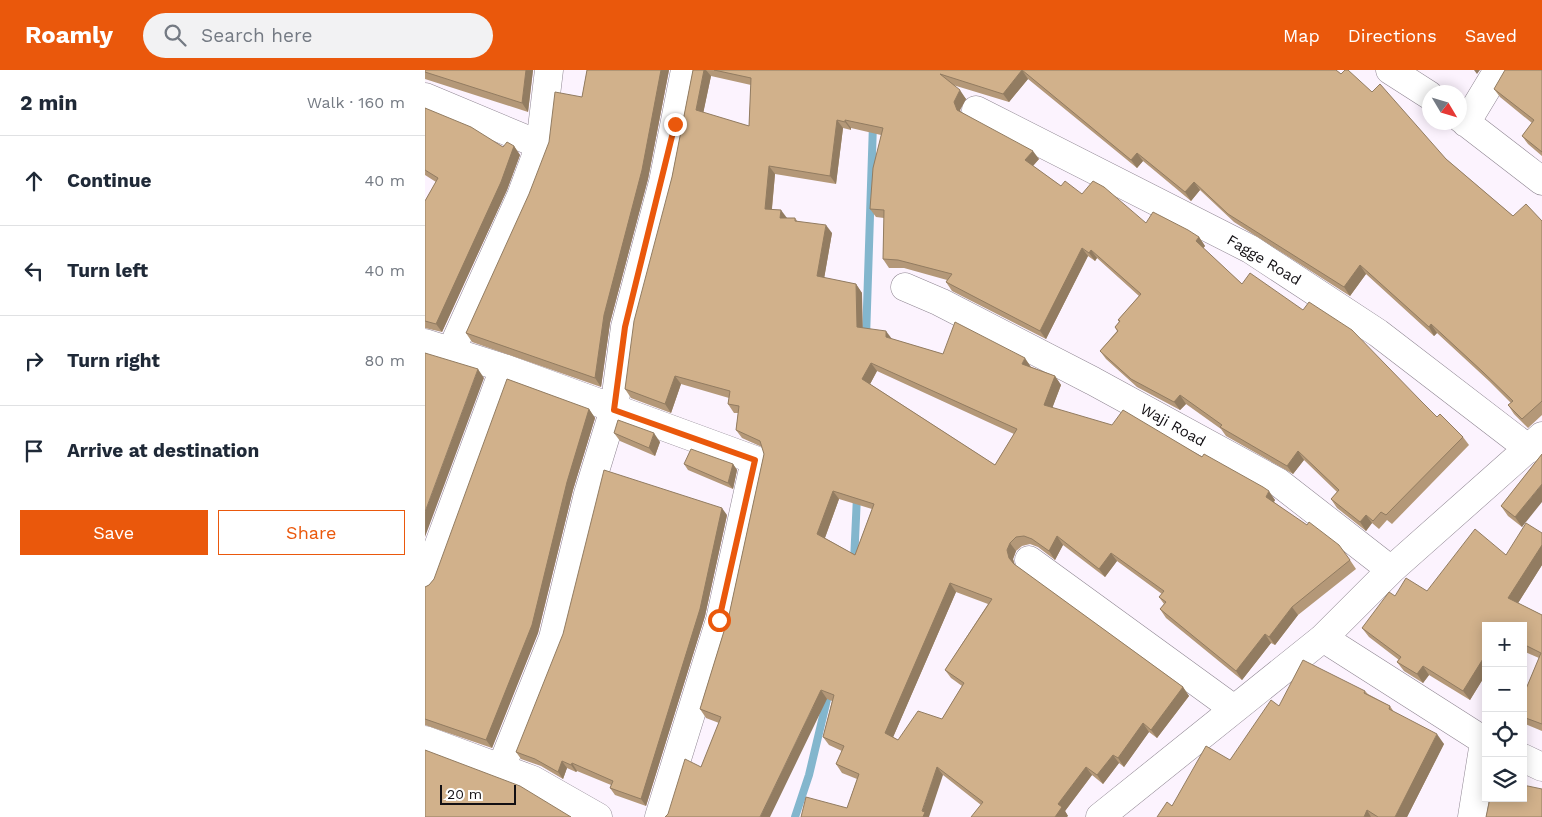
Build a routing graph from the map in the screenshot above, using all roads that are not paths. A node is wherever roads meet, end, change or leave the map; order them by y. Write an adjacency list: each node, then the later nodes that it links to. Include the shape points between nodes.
1 (549, 70): 10 (street)
2 (685, 70): 16 (street, via 663,182 625,327)
3 (1390, 70): 5 (street)
4 (1498, 70): 8 (street)
5 (1422, 91)
6 (425, 97): 10 (street)
7 (976, 110): 17 (street, Fagge Road, via 1250,248)
8 (1467, 114)
9 (1467, 123): 11 (street)
10 (540, 145): 14 (street, via 521,196)
11 (1542, 180)
12 (905, 287): 19 (street, Waji Road, via 1093,381 1278,482)
13 (425, 343): 14 (street)
14 (451, 351): 15 (street)
15 (504, 368): 16 (street); 20 (street)
16 (614, 410): 28 (street, via 588,494 553,638); 30 (street, via 755,460 719,620)
17 (1536, 442): 19 (street)
18 (1029, 560): 22 (street)
19 (1391, 570): 21 (street)
20 (425, 582)
21 (1323, 638): 22 (street); 24 (street)
22 (1234, 709): 31 (street)
23 (425, 740): 28 (street)
24 (1482, 740)
25 (1482, 757): 32 (street)
26 (1527, 760): 27 (street)
27 (1542, 767)
28 (501, 768): 29 (street, via 533,780)
29 (598, 817)
30 (659, 817)
31 (1100, 817)
32 (1472, 817)

